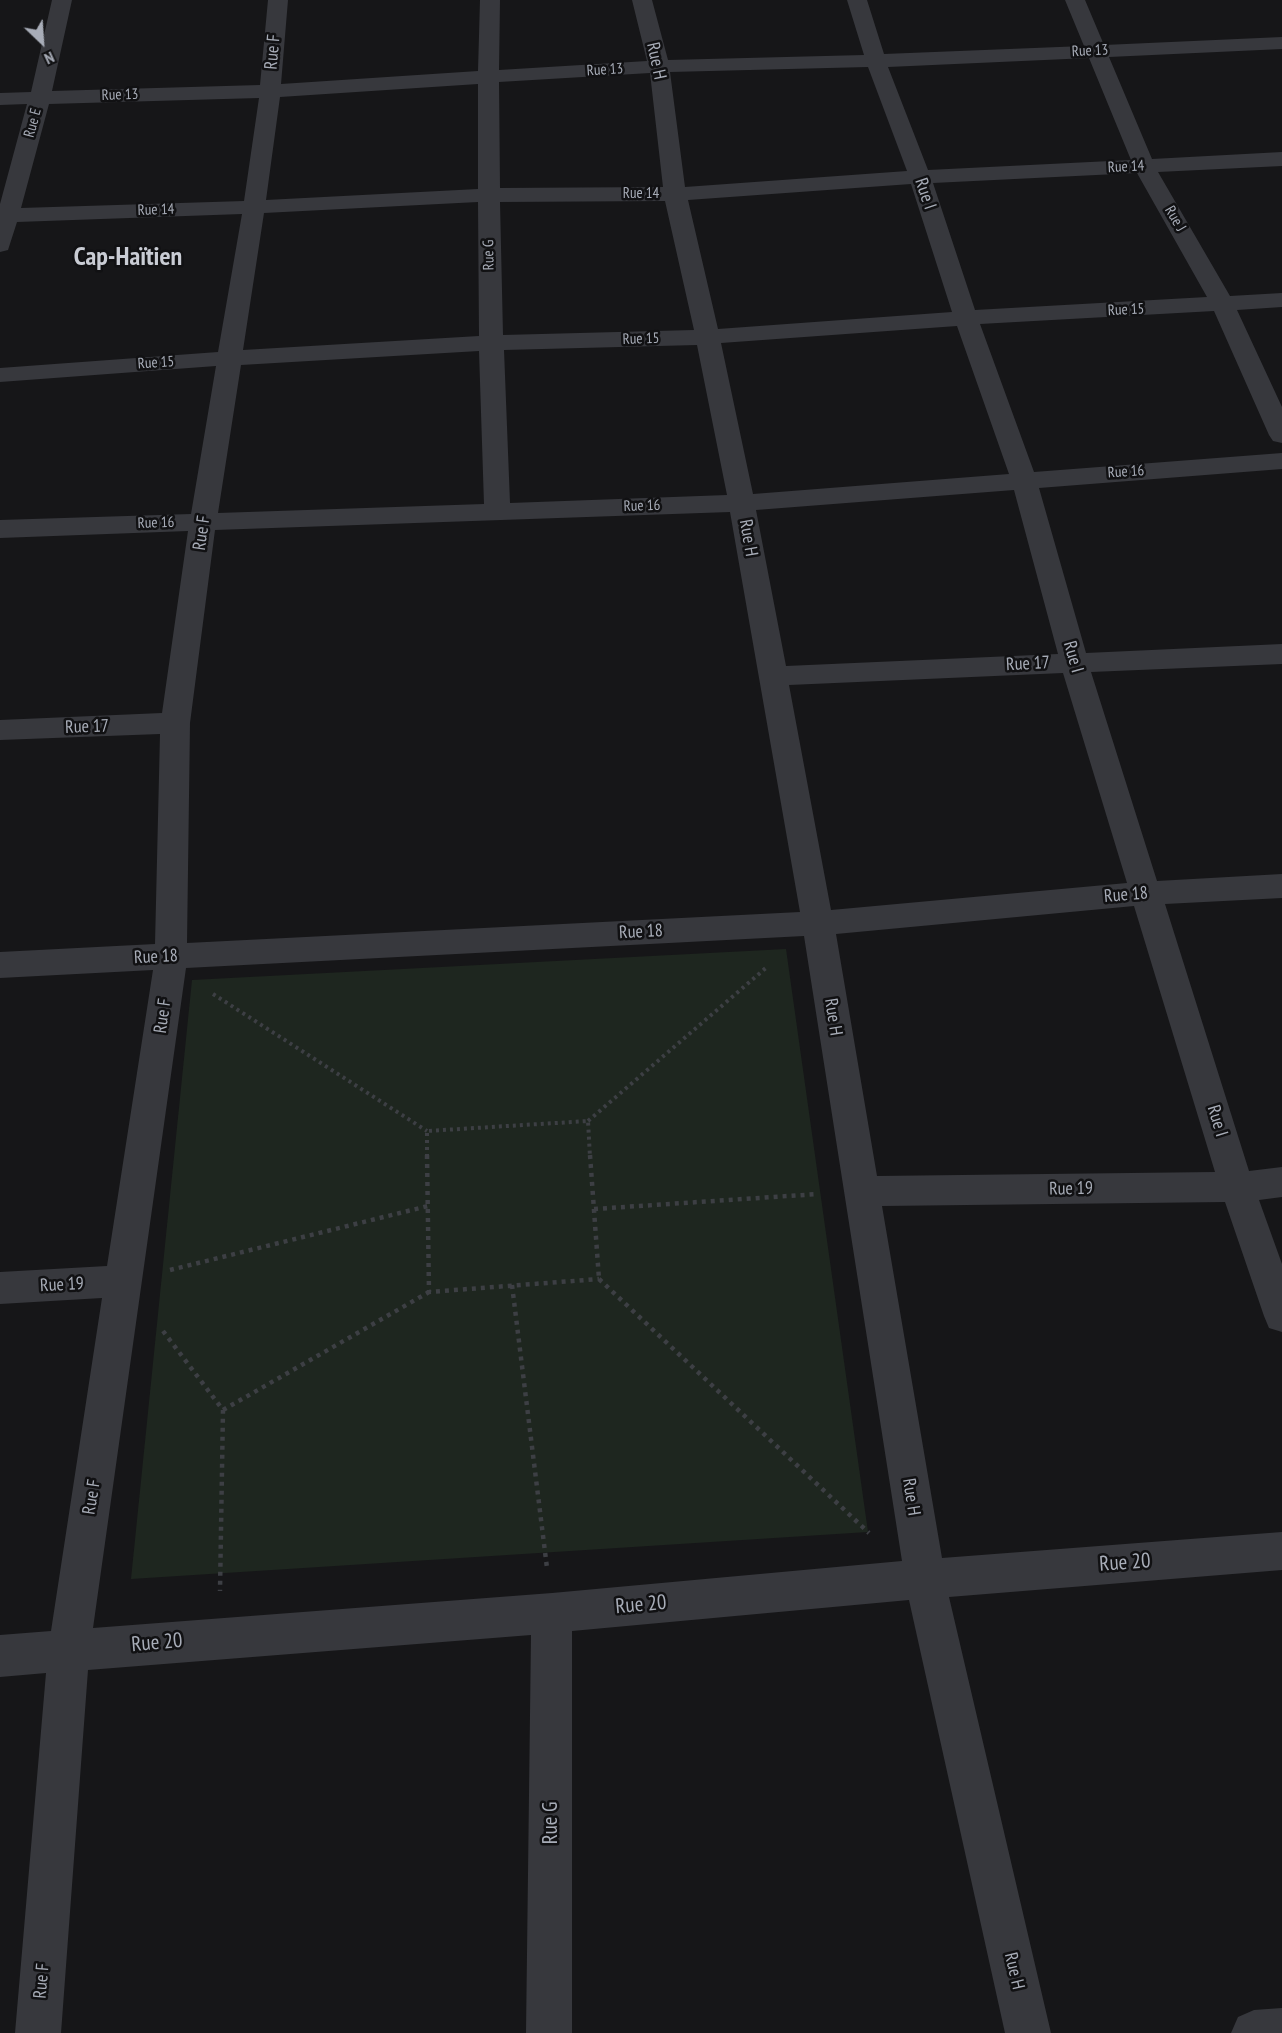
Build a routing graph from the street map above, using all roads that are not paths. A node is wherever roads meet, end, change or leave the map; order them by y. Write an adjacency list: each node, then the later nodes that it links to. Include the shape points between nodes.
1 (62, 0): 13 (street, Rue E)
2 (278, 0): 12 (street, Rue F)
3 (490, 0): 11 (street, Rue G)
4 (642, 0): 10 (street, Rue H)
5 (857, 0): 9 (street, Rue I)
6 (1075, 0): 8 (street, Rue J)
7 (1282, 43): 8 (street, Rue 13)
8 (1097, 51): 9 (street, Rue 13); 16 (street, Rue J)
9 (876, 61): 10 (street, Rue 13); 17 (street, Rue I)
10 (659, 66): 11 (street, Rue 13); 18 (street, Rue H)
11 (488, 78): 12 (street, Rue 13); 19 (street, Rue G)
12 (270, 91): 13 (street, Rue 13); 20 (street, Rue F)
13 (40, 97): 14 (street, Rue 13); 21 (street, Rue E)
14 (0, 99)
15 (1282, 159): 16 (street, Rue 14)
16 (1144, 166): 17 (street, Rue 14); 24 (street, Rue J)
17 (920, 177): 18 (street, Rue 14); 25 (street, Rue I)
18 (675, 194): 19 (street, Rue 14); 26 (street, Rue H)
19 (489, 195): 20 (street, Rue 14); 27 (street, Rue G)
20 (254, 207): 21 (street, Rue 14); 28 (street, Rue F)
21 (4, 216): 22 (street, Rue E)
22 (0, 245)
23 (1282, 300): 24 (street, Rue 15)
24 (1223, 304): 25 (street, Rue 15); 30 (street, Rue J)
25 (966, 318): 26 (street, Rue 15); 32 (street, Rue I)
26 (708, 337): 27 (street, Rue 15); 33 (street, Rue H)
27 (490, 343): 28 (street, Rue 15); 34 (street, Rue G)
28 (231, 358): 29 (street, Rue 15); 35 (street, Rue F)
29 (0, 375)
30 (1282, 435)
31 (1282, 460): 32 (street, Rue 16)
32 (1024, 480): 33 (street, Rue 16); 38 (street, Rue I)
33 (742, 503): 34 (street, Rue 16); 39 (street, Rue H)
34 (497, 510): 35 (street, Rue 16)
35 (203, 522): 36 (street, Rue 16); 40 (street, Rue F)
36 (0, 529)
37 (1282, 654): 38 (street, Rue 17)
38 (1074, 662): 39 (street, Rue 17); 43 (street, Rue I)
39 (773, 676): 44 (street, Rue H)
40 (175, 723): 41 (street, Rue 17); 45 (street, Rue F)
41 (0, 730)
42 (1282, 886): 43 (street, Rue 18)
43 (1147, 893): 44 (street, Rue 18); 48 (street, Rue I)
44 (818, 923): 45 (street, Rue 18); 49 (street, Rue H)
45 (171, 957): 46 (street, Rue 18); 50 (street, Rue F)
46 (0, 965)
47 (1282, 1182): 48 (street, Rue 19)
48 (1237, 1187): 49 (street, Rue 19); 52 (street, Rue I)
49 (860, 1191): 54 (street, Rue H)
50 (124, 1281): 51 (street, Rue 19); 56 (street, Rue F)
51 (0, 1288)
52 (1282, 1317)
53 (1282, 1551): 54 (street, Rue 20)
54 (925, 1579): 55 (street, Rue 20); 61 (street, Rue H)
55 (552, 1613): 56 (street, Rue 20); 60 (street, Rue G)
56 (69, 1650): 57 (street, Rue 20); 59 (street, Rue F)
57 (0, 1656)
58 (1282, 2031): 62 (street)
59 (38, 2033)
60 (549, 2033)
61 (1028, 2033)
62 (1254, 2033)

